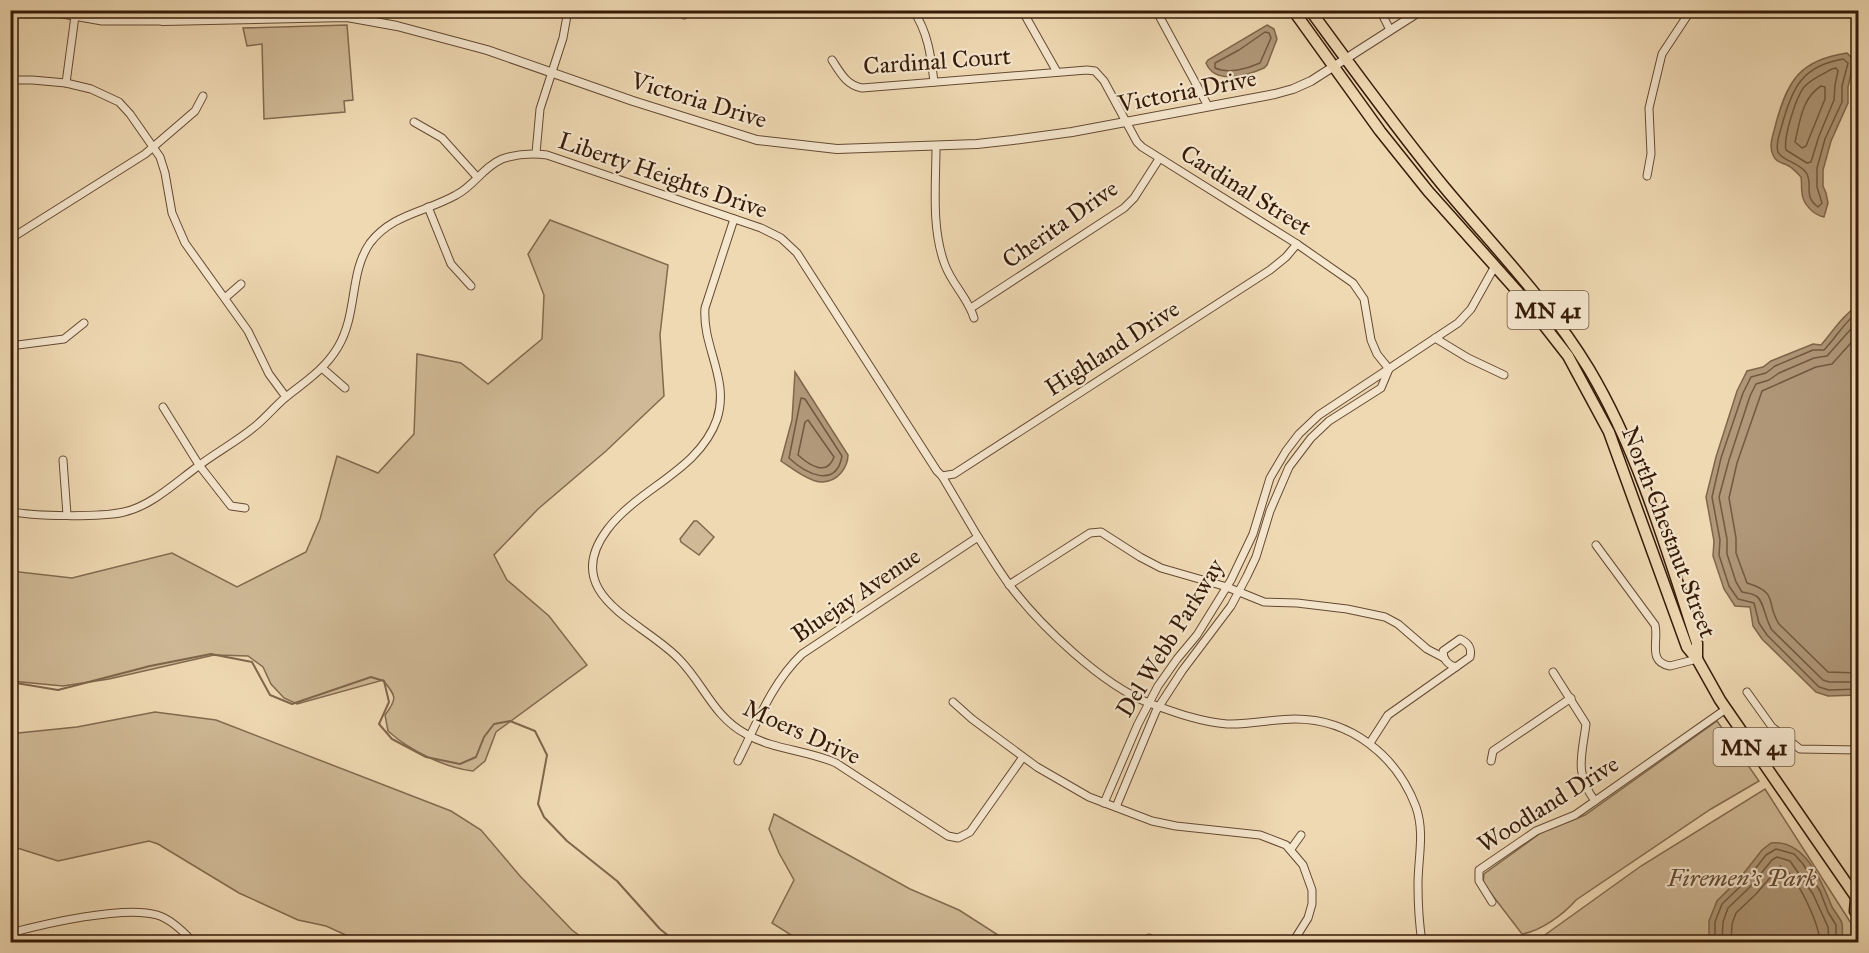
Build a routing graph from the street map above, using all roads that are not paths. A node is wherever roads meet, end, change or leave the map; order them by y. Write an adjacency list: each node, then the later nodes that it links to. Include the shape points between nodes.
1 (40, 10): 12 (street, Victoria Drive)
2 (156, 10): 13 (street)
3 (568, 10): 19 (street)
4 (913, 10): 21 (street, via 927,37)
5 (1022, 10): 18 (street)
6 (1156, 10): 24 (street)
7 (1293, 10): 17 (main road, North Chestnut Street / MN 41)
8 (1310, 10): 15 (main road, North Chestnut Street / MN 41)
9 (1380, 10): 14 (street)
10 (1422, 10): 14 (street, Victoria Drive)
11 (1691, 10): 31 (street, via 1662,54 1650,108 1651,154)
12 (75, 16): 13 (street, Victoria Drive, via 102,21); 22 (street)
13 (163, 21): 19 (street, Victoria Drive, via 346,17 435,35)
14 (1390, 30): 15 (street, Victoria Drive)
15 (1346, 59): 17 (street, Victoria Drive); 64 (main road, North Chestnut Street / MN 41, via 1445,188 1573,342 1590,371 1633,460 1697,643)
16 (832, 60): 21 (street, Cardinal Court, via 846,80 857,87)
17 (1334, 67): 24 (street, Victoria Drive, via 1293,89); 37 (main road, North Chestnut Street / MN 41, via 1428,191)
18 (1057, 72): 21 (street, Cardinal Court); 26 (street, Cardinal Court, via 1087,70 1098,74)
19 (553, 74): 28 (street, Victoria Drive, via 757,140 837,149); 29 (street, via 538,121)
20 (10, 80): 22 (street)
21 (934, 82)
22 (66, 83): 27 (street, via 119,102)
23 (202, 96): 27 (street, via 195,111)
24 (1208, 106): 26 (street, Victoria Drive)
25 (414, 122): 32 (street, via 442,138)
26 (1126, 122): 28 (street, Victoria Drive, via 1013,140); 30 (street, Cardinal Street, via 1137,142)
27 (154, 146): 35 (street); 40 (street, via 165,173 172,213 185,243)
28 (936, 146): 41 (street, via 938,244 946,267)
29 (536, 153): 32 (street, Liberty Heights Drive, via 504,158); 34 (street, Liberty Heights Drive)
30 (1159, 159): 36 (street, Cardinal Street); 41 (street, Cherita Drive, via 1124,208)
31 (1647, 176)
32 (477, 177): 33 (street, Liberty Heights Drive, via 458,195)
33 (428, 207): 39 (street, via 451,264); 46 (street, Liberty Heights Drive, via 388,225 369,244 358,267 345,334)
34 (734, 219): 54 (street, Liberty Heights Drive, via 770,232 797,253); 73 (street, Moers Drive, via 705,308 705,329 720,380 715,424 696,454 615,519 596,549 592,566 603,597 680,660 722,718)
35 (10, 239)
36 (1297, 244): 47 (street, Cardinal Street, via 1353,283 1364,299 1371,340); 54 (street, Highland Drive, via 1270,270 954,474)
37 (1495, 266): 44 (street, Del Webb Parkway, via 1471,309); 64 (main road, North Chestnut Street / MN 41, via 1568,356 1609,432 1679,628)
38 (241, 284): 40 (street)
39 (471, 286)
40 (225, 298): 50 (street, via 248,330 268,374)
41 (971, 308): 42 (street)
42 (974, 318)
43 (84, 323): 45 (street, via 64,339)
44 (1435, 338): 47 (street, Del Webb Parkway); 48 (street)
45 (10, 346)
46 (322, 368): 49 (street); 50 (street, Liberty Heights Drive)
47 (1389, 369): 61 (street, Del Webb Parkway, via 1319,415 1286,451 1270,478 1252,534); 62 (street, Del Webb Parkway, via 1381,388 1329,422 1289,467)
48 (1504, 375)
49 (345, 388)
50 (286, 397): 53 (street, Liberty Heights Drive, via 254,428)
51 (163, 407): 53 (street)
52 (63, 460): 57 (street)
53 (199, 465): 55 (street, via 231,506); 57 (street, Liberty Heights Drive, via 148,501 125,512)
54 (942, 477): 58 (street)
55 (245, 508)
56 (10, 511): 57 (street, Liberty Heights Drive)
57 (66, 514)
58 (978, 537): 60 (street); 73 (street, Bluejay Avenue, via 802,654 771,692)
59 (1596, 545): 64 (street, via 1654,626 1654,651 1659,660 1670,666)
60 (1009, 585): 61 (street, via 1097,531 1161,568); 70 (street, via 1088,666 1125,692)
61 (1227, 587): 62 (street); 70 (street, Del Webb Parkway)
62 (1239, 592): 63 (street, via 1264,602 1347,609 1384,617); 71 (street, Del Webb Parkway)
63 (1444, 658): 65 (street); 65 (street, via 1443,651 1460,639 1465,641 1470,657)
64 (1697, 659): 72 (main road, MN 41)
65 (1456, 667): 74 (street, via 1388,715)
66 (1553, 672): 68 (street)
67 (1747, 692): 75 (street, via 1772,727 1800,749)
68 (1571, 698): 78 (street, via 1493,751); 79 (street, via 1586,724 1580,771 1585,788)
69 (953, 702): 76 (street)
70 (1149, 703): 71 (street); 80 (street, Del Webb Parkway)
71 (1159, 706): 74 (street, via 1192,718 1225,723 1303,720 1333,726); 81 (street, Del Webb Parkway)
72 (1726, 709): 79 (street, Woodland Drive); 84 (main road, MN 41)
73 (750, 736): 76 (street, Moers Drive, via 836,763 940,833 955,838 970,832); 77 (street, Bluejay Avenue)
74 (1370, 743): 92 (street, via 1399,775 1418,813)
75 (1858, 750)
76 (1023, 757): 80 (street)
77 (738, 761)
78 (1491, 761)
79 (1595, 801): 85 (street, Woodland Drive, via 1575,815 1536,831 1479,870 1479,881)
80 (1104, 803): 81 (street)
81 (1116, 807): 83 (street, via 1176,826 1260,835)
82 (1300, 835): 83 (street)
83 (1291, 849): 91 (street, via 1310,882 1312,897 1308,918)
84 (1857, 899): 86 (main road, MN 41)
85 (1492, 902)
86 (1858, 916)
87 (10, 933): 89 (street, via 127,911 158,915)
88 (1149, 938): 90 (street)
89 (193, 942)
90 (1156, 942)
91 (1293, 942)
92 (1422, 942)

